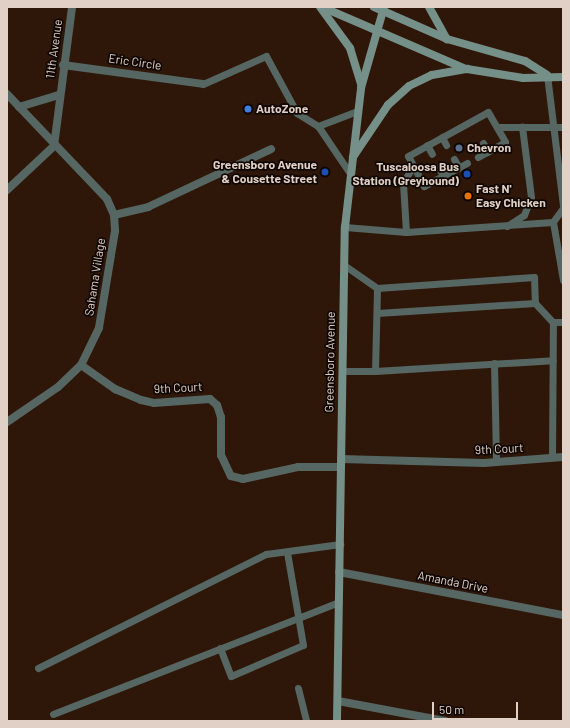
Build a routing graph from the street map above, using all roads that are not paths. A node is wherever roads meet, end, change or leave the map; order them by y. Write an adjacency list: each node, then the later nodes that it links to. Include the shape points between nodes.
1 (72, 7): 8 (street, 11th Avenue)
2 (321, 7): 6 (main road); 13 (main road, via 350,48 358,64)
3 (374, 7): 5 (main road)
4 (430, 7): 7 (main road)
5 (384, 9): 6 (main road, Greensboro Avenue); 7 (main road)
6 (376, 30): 9 (main road); 13 (main road, Greensboro Avenue)
7 (447, 39): 10 (main road, via 525,62)
8 (64, 65): 12 (street, Eric Circle); 15 (street, 11th Avenue)
9 (467, 69): 10 (main road, via 523,78); 34 (main road, via 432,75 403,90 388,105)
10 (547, 75): 11 (main road); 21 (lane)
11 (563, 77)
12 (203, 84): 18 (lane, via 266,56 297,113)
13 (361, 88): 17 (main road, Greensboro Avenue)
14 (7, 94): 16 (street)
15 (59, 95): 16 (street, 11th Avenue); 29 (street, 11th Avenue)
16 (19, 107): 29 (street)
17 (357, 111): 18 (lane); 34 (main road, Greensboro Avenue)
18 (318, 126): 41 (lane)
19 (497, 127): 20 (lane); 23 (lane, via 488,112 472,125); 31 (lane, via 505,142)
20 (522, 127): 21 (lane); 48 (lane, via 531,198 524,214)
21 (552, 127): 22 (lane); 38 (lane)
22 (563, 127)
23 (456, 130): 24 (lane); 25 (lane)
24 (442, 137): 27 (lane); 28 (lane)
25 (460, 137)
26 (483, 143): 31 (lane)
27 (427, 145): 32 (lane); 37 (lane, via 408,156)
28 (446, 145)
29 (54, 146): 43 (street); 45 (street, via 106,200)
30 (271, 149): 45 (street, via 148,207)
31 (488, 152): 33 (lane)
32 (432, 154)
33 (478, 157)
34 (352, 159): 41 (main road, Greensboro Avenue)
35 (454, 159): 40 (lane)
36 (467, 163): 40 (lane)
37 (413, 166): 42 (lane, via 424,186); 49 (lane, via 403,183)
38 (561, 166): 44 (lane)
39 (439, 168): 42 (lane)
40 (459, 168): 42 (lane)
41 (350, 172): 47 (main road, Greensboro Avenue)
42 (443, 176)
43 (7, 190)
44 (563, 207): 46 (lane)
45 (114, 215): 59 (street, Sahama Village, via 102,314)
46 (553, 222): 48 (lane); 51 (lane)
47 (345, 227): 49 (lane); 50 (main road, Greensboro Avenue)
48 (506, 227): 49 (lane)
49 (406, 232)
50 (344, 265): 52 (lane); 60 (main road, Greensboro Avenue)
51 (563, 280)
52 (377, 288): 53 (lane, via 534,277); 54 (lane)
53 (535, 303): 54 (lane); 55 (lane)
54 (377, 313): 61 (lane)
55 (553, 322): 56 (lane); 57 (lane)
56 (563, 322)
57 (553, 360): 58 (lane); 63 (lane)
58 (494, 363): 61 (lane); 65 (lane)
59 (81, 365): 62 (street, Sahama Village, via 58,387); 66 (street, 9th Court, via 115,389 141,400 154,403 210,399 217,405 221,417 220,455 230,476 243,479 298,467)
60 (342, 371): 61 (lane); 66 (main road, Greensboro Avenue)
61 (375, 371)
62 (7, 422)
63 (552, 457): 64 (street, 9th Court); 65 (street, 9th Court)
64 (563, 457)
65 (496, 462): 66 (street, 9th Court)
66 (341, 463): 67 (main road, Greensboro Avenue)
67 (340, 544): 68 (lane); 69 (main road, Greensboro Avenue)
68 (287, 552): 72 (lane); 74 (lane, via 266,554)
69 (339, 572): 70 (main road, Greensboro Avenue); 71 (street, Amanda Drive)
70 (339, 602): 72 (lane); 76 (main road, Greensboro Avenue)
71 (563, 615)
72 (298, 618): 73 (lane); 73 (lane, via 302,645 231,676)
73 (220, 648): 77 (lane)
74 (38, 668)
75 (298, 688): 78 (lane)
76 (338, 701): 79 (main road, Greensboro Avenue); 80 (street)
77 (53, 714)
78 (306, 721)
79 (337, 721)
80 (445, 721)

